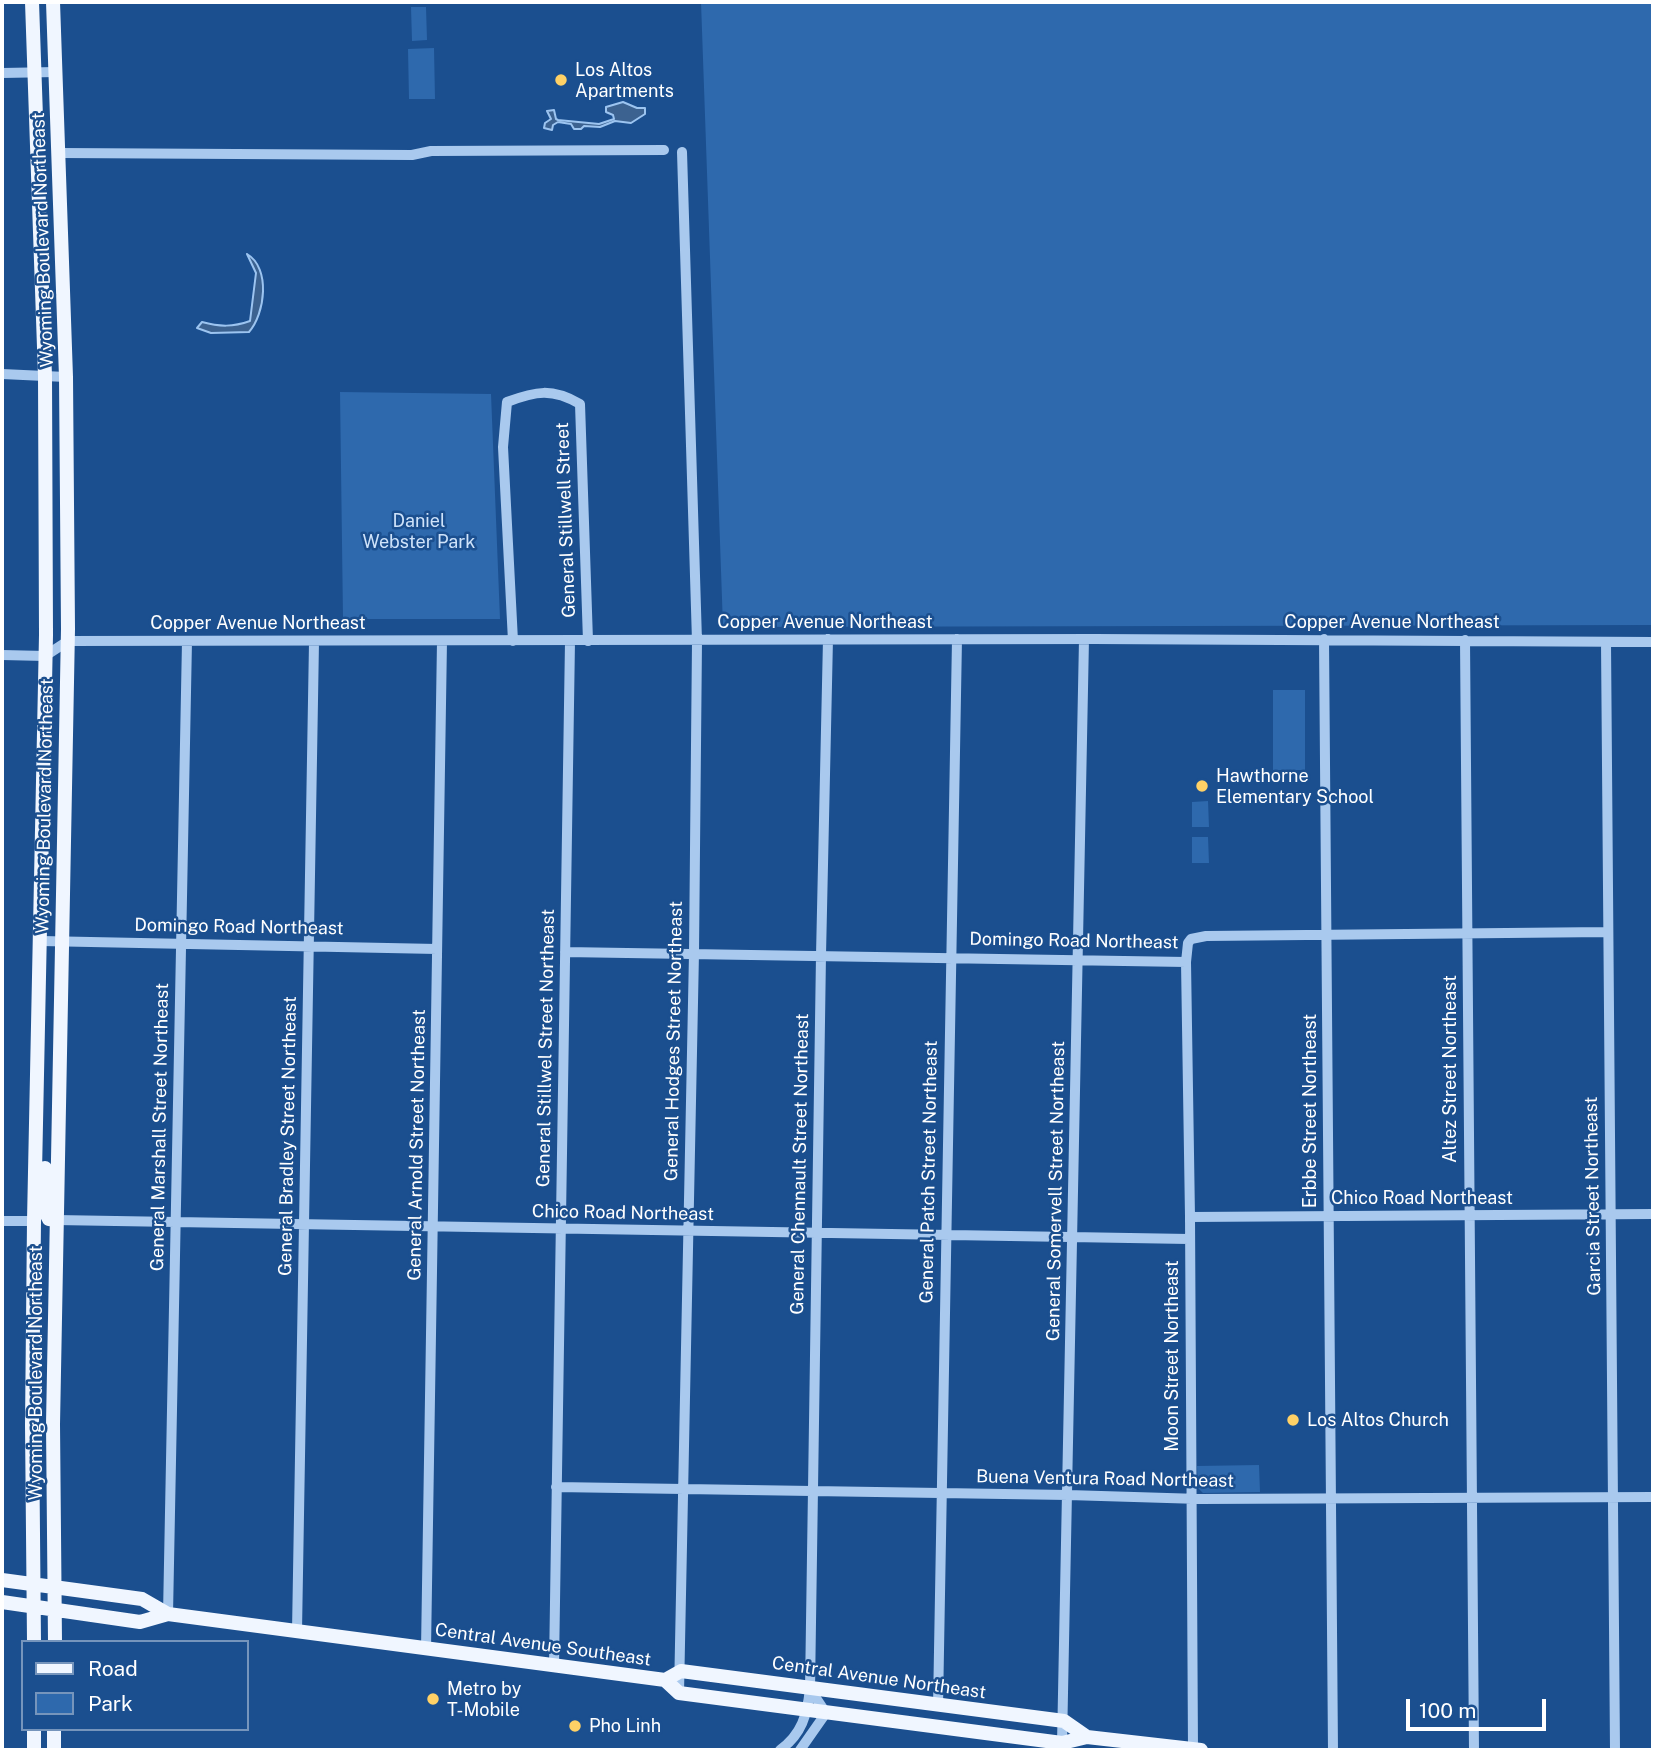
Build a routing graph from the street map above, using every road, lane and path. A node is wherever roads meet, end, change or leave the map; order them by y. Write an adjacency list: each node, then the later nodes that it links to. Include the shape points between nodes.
1 (32, 2): 5 (main road, Wyoming Boulevard Northeast)
2 (53, 2): 3 (main road, Wyoming Boulevard Northeast)
3 (56, 72): 5 (street); 8 (main road, Wyoming Boulevard Northeast)
4 (2, 73): 5 (street)
5 (35, 73): 10 (main road, Wyoming Boulevard Northeast)
6 (664, 150): 8 (street, via 431,151 412,156)
7 (682, 152): 23 (street, General Hodges Street Northeast)
8 (60, 153): 11 (main road, Wyoming Boulevard Northeast)
9 (2, 374): 10 (street)
10 (45, 376): 11 (street); 28 (main road, Wyoming Boulevard Northeast)
11 (66, 377): 16 (main road, Wyoming Boulevard Northeast)
12 (828, 639): 13 (street, Copper Avenue Northeast); 23 (street, Copper Avenue Northeast); 39 (street, General Chennault Street Northeast)
13 (957, 639): 14 (street, Copper Avenue Northeast); 40 (street, General Patch Street Northeast)
14 (1084, 639): 15 (street, Copper Avenue Northeast); 41 (street, General Somervell Street Northeast)
15 (1324, 639): 17 (street, Copper Avenue Northeast); 30 (street, Erbbe Street Northeast)
16 (68, 640): 18 (street, Copper Avenue Northeast); 28 (street); 33 (main road, Wyoming Boulevard Northeast)
17 (1465, 640): 25 (street, Copper Avenue Northeast); 31 (street, Altez Street Northeast)
18 (187, 641): 24 (street, Copper Avenue Northeast); 34 (street, General Marshall Street Northeast)
19 (442, 641): 20 (street, Copper Avenue Northeast); 24 (street, Copper Avenue Northeast); 36 (street, General Arnold Street Northeast)
20 (513, 641): 21 (street, Copper Avenue Northeast); 22 (street, General Stillwell Street, via 503,447 507,402 534,392 562,394 580,404)
21 (570, 641): 22 (street, Copper Avenue Northeast); 37 (street, General Stillwel Street Northeast)
22 (588, 641): 23 (street, Copper Avenue Northeast)
23 (697, 641): 38 (street, General Hodges Street Northeast)
24 (314, 642): 35 (street, General Bradley Street Northeast)
25 (1606, 642): 26 (street, Copper Avenue Northeast); 29 (street, Garcia Street Northeast)
26 (1653, 642)
27 (2, 655): 28 (street)
28 (45, 656): 32 (main road, Wyoming Boulevard Northeast)
29 (1607, 932): 31 (street, Domingo Road Northeast); 45 (street, Garcia Street Northeast)
30 (1326, 934): 31 (street, Domingo Road Northeast); 42 (street, Domingo Road Northeast, via 1199,936 1188,943); 46 (street, Erbbe Street Northeast)
31 (1467, 934): 47 (street, Altez Street Northeast)
32 (41, 941): 33 (street, Domingo Road Northeast); 43 (main road, Wyoming Boulevard Northeast)
33 (62, 942): 34 (street, Domingo Road Northeast); 49 (main road, Wyoming Boulevard Northeast)
34 (180, 944): 35 (street, Domingo Road Northeast); 52 (street, General Marshall Street Northeast)
35 (308, 946): 36 (street, Domingo Road Northeast); 53 (street, General Bradley Street Northeast)
36 (437, 948): 54 (street, General Arnold Street Northeast)
37 (565, 952): 38 (street, Domingo Road Northeast); 55 (street, General Stillwel Street Northeast)
38 (694, 953): 39 (street, Domingo Road Northeast); 56 (street, General Hodges Street Northeast)
39 (821, 955): 40 (street, Domingo Road Northeast); 57 (street, General Chennault Street Northeast)
40 (950, 957): 41 (street, Domingo Road Northeast); 58 (street, General Patch Street Northeast)
41 (1079, 960): 42 (street, Domingo Road Northeast); 59 (street, General Somervell Street Northeast)
42 (1186, 962): 48 (street, Moon Street Northeast)
43 (36, 1144): 49 (main road, via 44,1165 45,1211 49,1219); 51 (main road, Wyoming Boulevard Northeast)
44 (1653, 1214): 45 (street, Chico Road Northeast)
45 (1610, 1215): 47 (street, Chico Road Northeast); 67 (street, Garcia Street Northeast)
46 (1328, 1216): 47 (street, Chico Road Northeast); 48 (street, Chico Road Northeast); 71 (street, Erbbe Street Northeast)
47 (1469, 1216): 69 (street, Altez Street Northeast)
48 (1190, 1217): 60 (street, Moon Street Northeast)
49 (56, 1220): 52 (street, Chico Road Northeast); 61 (main road, Wyoming Boulevard Northeast)
50 (2, 1221): 51 (street)
51 (34, 1221): 61 (main road, via 46,1230 47,1298); 73 (main road, Wyoming Boulevard Northeast)
52 (176, 1222): 53 (street, Chico Road Northeast); 78 (street, General Marshall Street Northeast)
53 (304, 1224): 54 (street, Chico Road Northeast); 79 (street, General Bradley Street Northeast)
54 (433, 1227): 55 (street, Chico Road Northeast); 82 (street, General Arnold Street Northeast)
55 (560, 1230): 56 (street, Chico Road Northeast); 62 (street, General Stillwel Street Northeast)
56 (689, 1231): 57 (street, Chico Road Northeast); 63 (street, General Hodges Street Northeast)
57 (817, 1234): 58 (street, Chico Road Northeast); 64 (street, General Chennault Street Northeast)
58 (945, 1236): 59 (street, Chico Road Northeast); 65 (street, General Patch Street Northeast)
59 (1072, 1238): 60 (street, Chico Road Northeast); 66 (street, General Somervell Street Northeast)
60 (1189, 1239): 70 (street, Moon Street Northeast)
61 (56, 1313): 74 (main road, Wyoming Boulevard Northeast)
62 (556, 1487): 63 (street, Buena Ventura Road Northeast); 83 (street, General Stillwel Street Northeast)
63 (684, 1488): 64 (street, Buena Ventura Road Northeast); 84 (street, General Hodges Street Northeast)
64 (813, 1491): 65 (street, Buena Ventura Road Northeast); 86 (street, General Chennault Street Northeast)
65 (942, 1494): 66 (street, Buena Ventura Road Northeast); 88 (street, General Patch Street Northeast)
66 (1068, 1495): 70 (street, Buena Ventura Road Northeast); 91 (street, General Somervell Street Northeast)
67 (1614, 1497): 68 (street, Buena Ventura Road Northeast); 69 (street, Buena Ventura Road Northeast); 104 (street, Garcia Street Northeast)
68 (1653, 1497)
69 (1472, 1498): 71 (street, Buena Ventura Road Northeast); 103 (street, Altez Street Northeast)
70 (1191, 1499): 71 (street, Buena Ventura Road Northeast); 100 (street, Moon Street Northeast)
71 (1331, 1499): 102 (street, Erbbe Street Northeast)
72 (2, 1580): 73 (main road)
73 (34, 1584): 74 (main road); 76 (main road, Wyoming Boulevard Northeast)
74 (54, 1587): 77 (main road, Wyoming Boulevard Northeast); 78 (main road, via 142,1599)
75 (2, 1602): 76 (main road, Central Avenue Southeast)
76 (34, 1607): 77 (main road, Central Avenue Southeast); 80 (main road, Wyoming Boulevard Northeast)
77 (55, 1611): 78 (main road, Central Avenue Southeast, via 140,1622); 81 (main road, Wyoming Boulevard Northeast)
78 (168, 1614): 79 (main road, Central Avenue Southeast)
79 (297, 1631): 82 (main road, Central Avenue Southeast)
80 (34, 1640)
81 (55, 1640)
82 (426, 1649): 83 (main road, Central Avenue Southeast)
83 (554, 1666): 85 (main road, Central Avenue Southeast)
84 (681, 1671): 85 (main road); 86 (main road, Central Avenue Northeast); 87 (street, General Hodges Street Northeast)
85 (665, 1680): 87 (main road, Central Avenue Southeast)
86 (810, 1689): 88 (main road, Central Avenue Northeast); 89 (street, General Chennault Street Northeast); 90 (street)
87 (678, 1693): 89 (main road)
88 (938, 1706): 91 (main road, Central Avenue Northeast)
89 (807, 1709): 90 (main road); 98 (street, General Chennault Street Northeast, via 803,1726)
90 (825, 1713): 95 (main road); 99 (street)
91 (1064, 1721): 94 (main road, Central Avenue Northeast); 95 (street, General Somervell Street Northeast)
92 (34, 1731): 96 (main road)
93 (54, 1731): 97 (main road)
94 (1087, 1737): 95 (main road); 100 (main road)
95 (1062, 1744)
96 (34, 1750)
97 (54, 1750)
98 (780, 1750)
99 (800, 1750)
100 (1193, 1750): 101 (main road)
101 (1201, 1750)
102 (1333, 1750)
103 (1474, 1750)
104 (1615, 1750)

